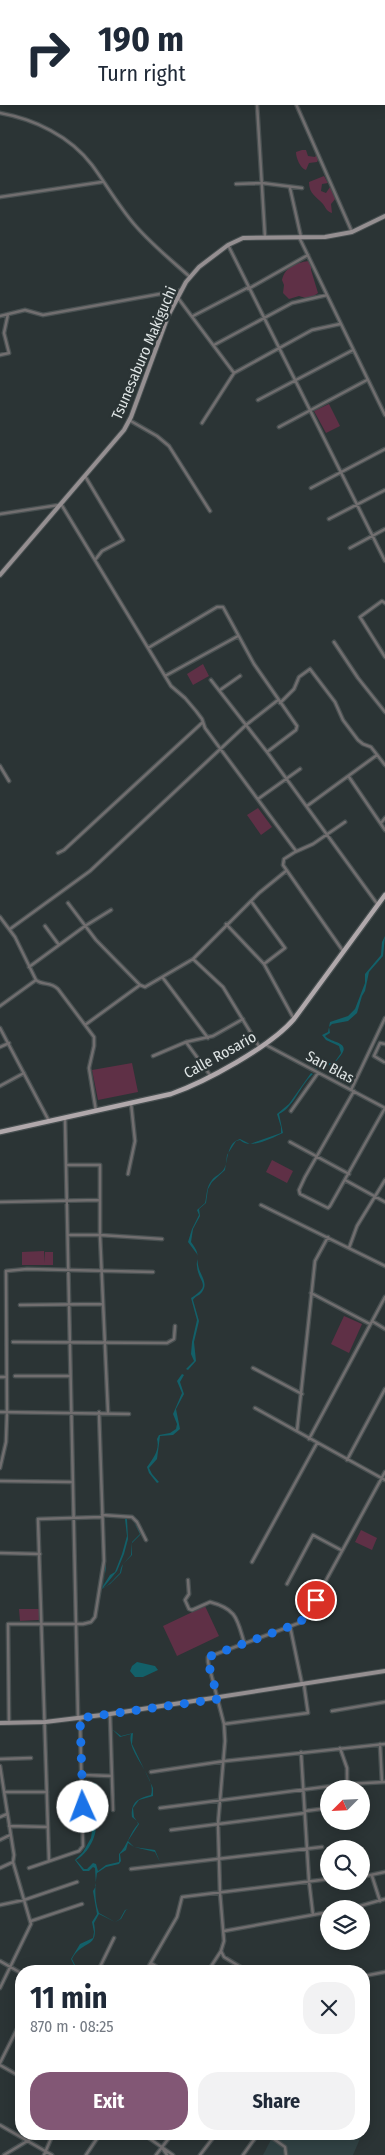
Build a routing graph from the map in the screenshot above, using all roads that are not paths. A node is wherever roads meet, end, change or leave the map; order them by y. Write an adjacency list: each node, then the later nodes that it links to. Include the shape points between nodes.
1 (257, 105): 5 (street)
2 (296, 105): 11 (street)
3 (0, 112): 4 (street, via 22,117 58,135 91,163)
4 (102, 182): 9 (street); 16 (street, via 134,224)
5 (262, 183): 6 (street); 7 (street); 12 (street)
6 (236, 184)
7 (290, 187): 8 (street); 13 (street)
8 (302, 188)
9 (0, 197)
10 (385, 216): 11 (street, Tsunesaburo Makiguchi)
11 (352, 232): 13 (street, Tsunesaburo Makiguchi)
12 (265, 237): 13 (street, Tsunesaburo Makiguchi); 14 (street, Tsunesaburo Makiguchi, via 243,238)
13 (300, 237): 15 (street)
14 (228, 246): 16 (street, Tsunesaburo Makiguchi); 17 (street)
15 (308, 255): 17 (street); 19 (street)
16 (190, 277): 18 (street, Tsunesaburo Makiguchi)
17 (248, 288): 23 (street); 24 (street)
18 (182, 290): 20 (street, Tsunesaburo Makiguchi); 21 (street, via 43,315 25,310)
19 (327, 295): 24 (street, via 292,303); 25 (street)
20 (178, 297): 23 (street); 36 (street, Tsunesaburo Makiguchi)
21 (8, 314): 22 (street); 29 (street, via 4,333 9,353)
22 (0, 316)
23 (193, 316): 26 (street)
24 (263, 318): 26 (street); 27 (street)
25 (340, 324): 27 (street, via 312,330); 28 (street)
26 (214, 344): 30 (street)
27 (279, 349): 30 (street); 31 (street)
28 (353, 350): 31 (street); 32 (street)
29 (0, 355)
30 (234, 372): 37 (street)
31 (295, 380): 33 (street); 34 (street)
32 (367, 380): 34 (street); 35 (street)
33 (258, 400)
34 (310, 410): 38 (street); 40 (street)
35 (385, 415)
36 (129, 420): 41 (street, Tsunesaburo Makiguchi); 46 (street, via 169,446)
37 (202, 423)
38 (279, 427)
39 (385, 450): 40 (street)
40 (340, 473): 42 (street); 45 (street)
41 (85, 476): 44 (street, Tsunesaburo Makiguchi); 52 (street, via 123,540 102,551)
42 (311, 488)
43 (385, 490): 45 (street)
44 (60, 505): 47 (street); 52 (street); 54 (street, Tsunesaburo Makiguchi)
45 (356, 505): 48 (street); 50 (street)
46 (210, 511)
47 (0, 514)
48 (329, 519)
49 (385, 529): 50 (street)
50 (372, 536): 51 (street); 53 (street)
51 (350, 548)
52 (95, 560): 58 (street)
53 (385, 561)
54 (0, 575)
55 (385, 603): 59 (street, via 382,601 360,617)
56 (238, 636): 58 (street, via 225,609 220,606); 60 (street); 64 (street)
57 (334, 642): 65 (street)
58 (148, 648): 60 (street)
59 (385, 656)
60 (165, 676): 66 (street)
61 (240, 676): 63 (street)
62 (211, 680): 63 (street)
63 (220, 690): 67 (street)
64 (279, 702): 67 (street); 69 (street, via 298,728); 70 (street, via 294,689 299,677 310,669 358,740 371,747)
65 (385, 712)
66 (203, 722): 68 (street); 85 (street)
67 (246, 725): 68 (street); 69 (street)
68 (220, 749): 77 (street); 96 (street, via 90,871)
69 (267, 752): 75 (street)
70 (377, 755): 71 (street); 74 (street)
71 (385, 765)
72 (0, 766): 76 (street)
73 (300, 769): 75 (street)
74 (348, 777): 78 (street); 81 (street)
75 (287, 778): 77 (street); 78 (street)
76 (8, 781)
77 (258, 799): 84 (street)
78 (307, 806): 83 (street)
79 (385, 818): 81 (street)
80 (345, 822): 83 (street)
81 (380, 823): 82 (street)
82 (385, 830)
83 (327, 834): 84 (street); 90 (street)
84 (296, 851): 86 (street, via 284,860)
85 (58, 853)
86 (286, 871): 88 (street); 98 (street)
87 (385, 895): 90 (main road, Calle Rosario)
88 (251, 901): 93 (street); 100 (street, via 285,948)
89 (68, 903): 95 (street)
90 (378, 905): 98 (main road, Calle Rosario)
91 (111, 910): 95 (street)
92 (0, 917): 96 (street)
93 (226, 924): 99 (street); 100 (street)
94 (46, 926): 97 (street)
95 (85, 926): 97 (street); 104 (street)
96 (10, 929): 101 (street)
97 (59, 945): 101 (street)
98 (344, 951): 108 (main road, Calle Rosario)
99 (193, 959): 102 (street); 107 (street, via 223,986)
100 (264, 964): 108 (street)
101 (29, 967): 103 (street)
102 (163, 978): 104 (street, via 147,986); 111 (street)
103 (36, 980): 105 (street); 109 (street, via 53,984)
104 (140, 985): 109 (street)
105 (0, 1006)
106 (385, 1018): 116 (street)
107 (243, 1019): 111 (street); 118 (street)
108 (294, 1019): 115 (main road, Calle Rosario)
109 (85, 1025): 129 (street, via 95,1040 89,1068)
110 (0, 1028): 113 (street)
111 (208, 1038): 112 (street)
112 (186, 1042): 120 (street); 124 (street)
113 (9, 1043): 117 (street); 122 (street)
114 (385, 1044): 119 (street, via 380,1044)
115 (266, 1045): 118 (main road, Calle Rosario); 123 (street, San Blas)
116 (371, 1046): 119 (street); 126 (street)
117 (0, 1047)
118 (260, 1048): 124 (main road, Calle Rosario)
119 (377, 1049): 121 (street, via 374,1056)
120 (153, 1056)
121 (384, 1062)
122 (24, 1073): 125 (street); 132 (street)
123 (318, 1073): 126 (street, San Blas); 130 (street)
124 (211, 1076): 127 (main road, Calle Rosario, via 178,1092)
125 (0, 1086)
126 (352, 1090): 128 (street, San Blas); 135 (street)
127 (131, 1103): 129 (main road, Calle Rosario); 137 (street, via 134,1141)
128 (385, 1108): 138 (street)
129 (96, 1111): 131 (main road, Calle Rosario)
130 (291, 1111)
131 (65, 1118): 132 (main road, Calle Rosario); 136 (street)
132 (49, 1121): 133 (main road, Calle Rosario)
133 (0, 1132)
134 (290, 1142): 135 (street)
135 (317, 1157): 138 (street); 139 (street, via 300,1194 328,1208)
136 (68, 1164): 142 (street); 143 (street, via 99,1164)
137 (128, 1174)
138 (349, 1174): 139 (street)
139 (345, 1180): 141 (street)
140 (385, 1180): 141 (street)
141 (376, 1197): 145 (street); 151 (street, via 357,1226)
142 (67, 1200): 143 (street); 144 (street); 147 (street)
143 (100, 1200): 148 (street)
144 (0, 1202)
145 (385, 1202)
146 (261, 1205): 149 (street)
147 (68, 1235): 148 (street); 153 (street)
148 (100, 1235): 150 (street); 154 (street)
149 (328, 1237): 151 (street); 156 (street, via 316,1255)
150 (162, 1239)
151 (349, 1248): 152 (street)
152 (385, 1266)
153 (68, 1270): 154 (street); 158 (street); 171 (street, via 6,1271)
154 (102, 1270): 155 (street); 159 (street)
155 (153, 1272)
156 (311, 1293): 161 (street); 173 (street)
157 (385, 1297): 161 (street)
158 (70, 1304): 159 (street); 160 (street); 165 (street)
159 (103, 1304): 166 (street)
160 (20, 1305)
161 (371, 1322): 163 (street); 182 (street)
162 (175, 1326): 166 (street, via 174,1339 168,1343)
163 (385, 1329)
164 (14, 1342): 165 (street)
165 (69, 1342): 166 (street); 169 (street)
166 (104, 1342): 179 (street)
167 (252, 1368): 173 (street)
168 (15, 1376): 169 (street)
169 (70, 1376): 177 (street)
170 (0, 1377): 171 (street)
171 (6, 1377): 176 (street)
172 (385, 1389): 186 (street)
173 (302, 1394): 181 (street)
174 (255, 1408): 181 (street)
175 (0, 1412): 176 (street)
176 (7, 1412): 177 (street); 185 (street)
177 (70, 1412): 178 (street); 191 (street)
178 (99, 1412): 179 (street); 192 (street)
179 (108, 1412): 180 (street)
180 (130, 1414)
181 (296, 1431): 182 (street)
182 (309, 1438): 183 (street)
183 (317, 1444): 186 (street); 198 (street)
184 (0, 1450): 185 (street)
185 (5, 1450): 187 (street)
186 (347, 1460): 189 (street)
187 (0, 1468)
188 (385, 1472): 189 (street)
189 (383, 1479): 195 (street)
190 (0, 1481): 191 (street)
191 (72, 1482): 193 (street)
192 (102, 1516): 193 (street); 194 (street, via 134,1518); 202 (street, via 104,1561 95,1617 89,1623)
193 (74, 1517): 197 (street, via 38,1519); 202 (street)
194 (146, 1540)
195 (341, 1550): 200 (street, via 313,1534); 203 (street, via 310,1612 299,1623)
196 (0, 1553): 197 (street)
197 (40, 1554): 201 (street)
198 (252, 1562)
199 (188, 1580): 204 (street, via 189,1594 185,1601 189,1609 210,1602 230,1610 237,1618)
200 (287, 1584)
201 (42, 1624): 202 (street); 212 (street); 213 (street, via 8,1624)
202 (76, 1624): 211 (street)
203 (290, 1626): 204 (street); 206 (street)
204 (244, 1642): 207 (street, via 207,1659)
205 (385, 1670): 206 (street)
206 (303, 1685): 207 (street); 214 (street, via 308,1713)
207 (218, 1699): 210 (street); 214 (street)
208 (385, 1702): 209 (street)
209 (332, 1711)
210 (110, 1714): 211 (street); 225 (street)
211 (79, 1719): 212 (street); 224 (street)
212 (46, 1722): 213 (street); 232 (street)
213 (5, 1723)
214 (224, 1724): 221 (street)
215 (380, 1744): 216 (street); 217 (street); 227 (street)
216 (385, 1744)
217 (340, 1748): 218 (street); 226 (street)
218 (301, 1752): 221 (street); 231 (street)
219 (31, 1758): 220 (street)
220 (0, 1759)
221 (225, 1761): 223 (street); 233 (street)
222 (0, 1766): 230 (street)
223 (151, 1772)
224 (82, 1776): 225 (street); 249 (street, via 83,1846 79,1851)
225 (112, 1776): 235 (street)
226 (347, 1780)
227 (384, 1782): 228 (street)
228 (370, 1783)
229 (320, 1788): 231 (street)
230 (2, 1790): 232 (street); 238 (street)
231 (304, 1790): 233 (street); 237 (street)
232 (47, 1792): 242 (street)
233 (221, 1799): 234 (street); 240 (street)
234 (160, 1808)
235 (113, 1810)
236 (320, 1810): 237 (street)
237 (305, 1812): 240 (street); 247 (street)
238 (7, 1814): 239 (street); 241 (street)
239 (0, 1817)
240 (218, 1824): 243 (street); 248 (street)
241 (9, 1826): 242 (street); 244 (street)
242 (48, 1827): 249 (street)
243 (171, 1830)
244 (10, 1834): 245 (street); 250 (street)
245 (0, 1840)
246 (320, 1847): 247 (street)
247 (306, 1848): 248 (street); 257 (street)
248 (219, 1859): 253 (street); 259 (street)
249 (50, 1861): 252 (street)
250 (13, 1862): 251 (street); 260 (street)
251 (0, 1868)
252 (29, 1868)
253 (131, 1868)
254 (385, 1872): 255 (street)
255 (372, 1876): 262 (street)
256 (320, 1880): 257 (street)
257 (309, 1881): 259 (street); 267 (street)
258 (77, 1882): 260 (street)
259 (220, 1893): 269 (street); 273 (street, via 182,1897 177,1916)
260 (24, 1900): 265 (street); 268 (street)
261 (385, 1900): 262 (street)
262 (380, 1901): 264 (street)
263 (82, 1904): 268 (street)
264 (370, 1904)
265 (0, 1905)
266 (320, 1914): 267 (street)
267 (313, 1915): 269 (street)
268 (31, 1921): 278 (street)
269 (224, 1931): 271 (street)
270 (114, 1938): 274 (street)
271 (221, 1951): 276 (street); 277 (street)
272 (0, 1961): 278 (street)
273 (151, 1963): 275 (street)
274 (101, 1965)
275 (154, 1965)
276 (212, 1965)
277 (238, 1965)
278 (10, 1967): 279 (street); 282 (street)
279 (15, 1970)
280 (385, 1972): 281 (street)
281 (370, 1975)
282 (0, 1988)
283 (15, 2033): 284 (street)
284 (0, 2064): 285 (street)
285 (15, 2073)
286 (0, 2125): 287 (street)
287 (15, 2133)
288 (28, 2140): 297 (street); 298 (street)
289 (51, 2140): 297 (street)
290 (96, 2140): 301 (street)
291 (151, 2140): 296 (street)
292 (168, 2140): 296 (street)
293 (211, 2140): 305 (street)
294 (254, 2140): 306 (street)
295 (276, 2140): 307 (street, via 286,2147)
296 (162, 2148): 302 (street); 303 (street); 304 (street)
297 (46, 2151): 299 (street); 300 (street)
298 (4, 2155)
299 (44, 2155)
300 (52, 2155)
301 (86, 2155)
302 (156, 2155)
303 (167, 2155)
304 (173, 2155)
305 (200, 2155)
306 (243, 2155)
307 (286, 2155)

